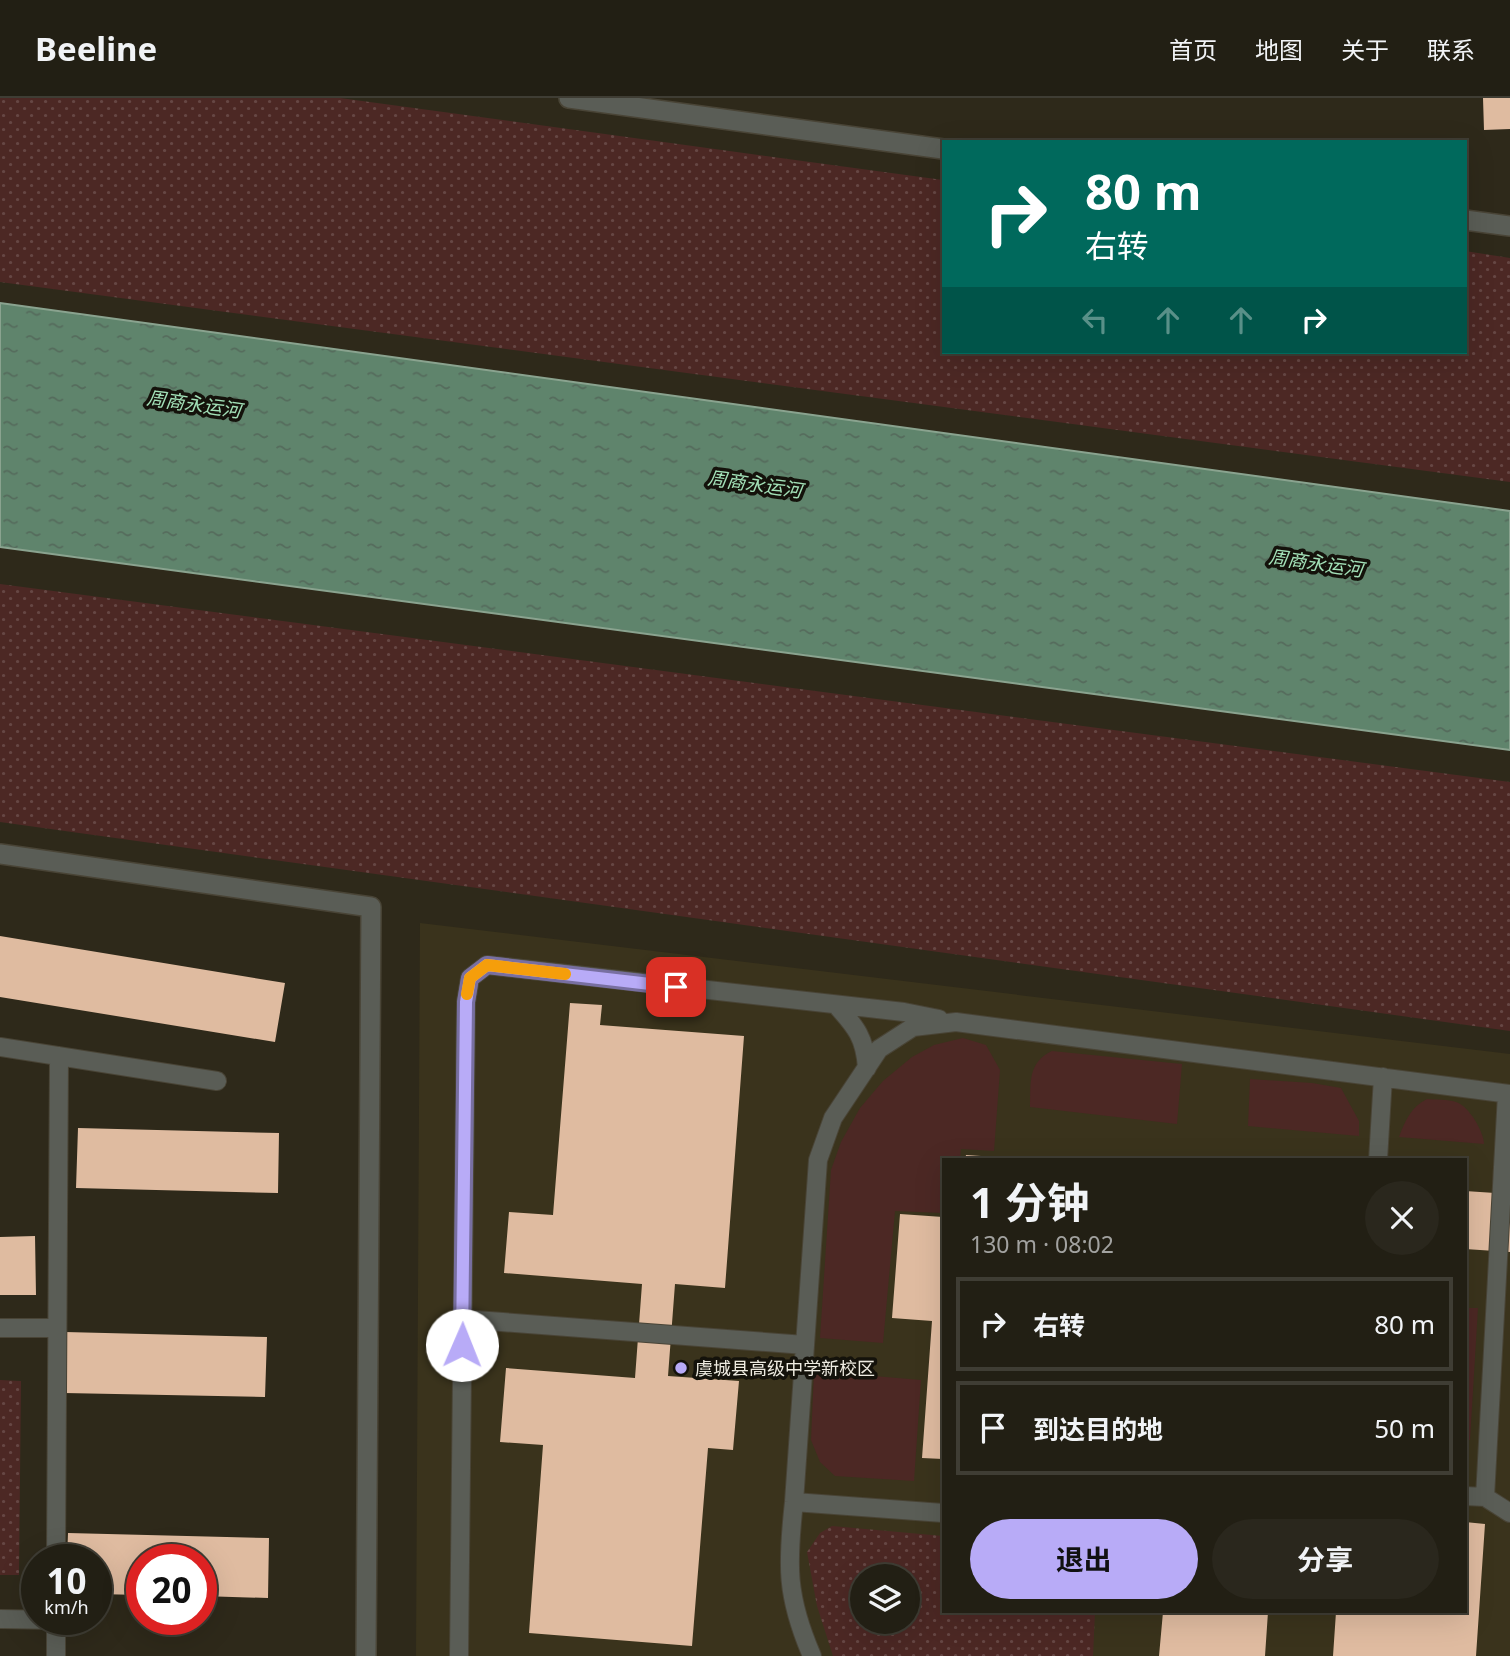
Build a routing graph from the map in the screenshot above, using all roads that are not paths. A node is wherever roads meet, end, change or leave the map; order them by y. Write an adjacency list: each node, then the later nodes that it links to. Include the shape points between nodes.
1 (569, 98): 2 (street)
2 (942, 149)
3 (1467, 220): 4 (street)
4 (1510, 226)
5 (0, 854): 29 (street, via 371,906)
6 (837, 1006): 7 (lane); 10 (lane, via 856,1026 866,1049); 15 (lane, via 487,965 470,978 466,1002)
7 (956, 1022): 10 (lane, via 913,1027 879,1049); 11 (lane)
8 (0, 1047): 9 (lane)
9 (59, 1056): 12 (lane); 17 (lane)
10 (867, 1068): 18 (lane, via 833,1118 818,1160)
11 (1384, 1077): 13 (lane); 14 (lane)
12 (217, 1081)
13 (1509, 1094): 20 (lane)
14 (1378, 1158)
15 (463, 1319): 18 (lane); 30 (lane)
16 (0, 1328): 17 (lane)
17 (57, 1328): 24 (lane)
18 (805, 1345): 21 (lane)
19 (1467, 1496): 20 (lane)
20 (1485, 1497): 23 (lane)
21 (794, 1502): 22 (lane); 31 (lane, via 789,1582)
22 (942, 1513)
23 (1510, 1513)
24 (56, 1544)
25 (0, 1619): 26 (lane)
26 (21, 1619)
27 (56, 1635): 28 (lane)
28 (56, 1656)
29 (366, 1656)
30 (459, 1656)
31 (812, 1656)

